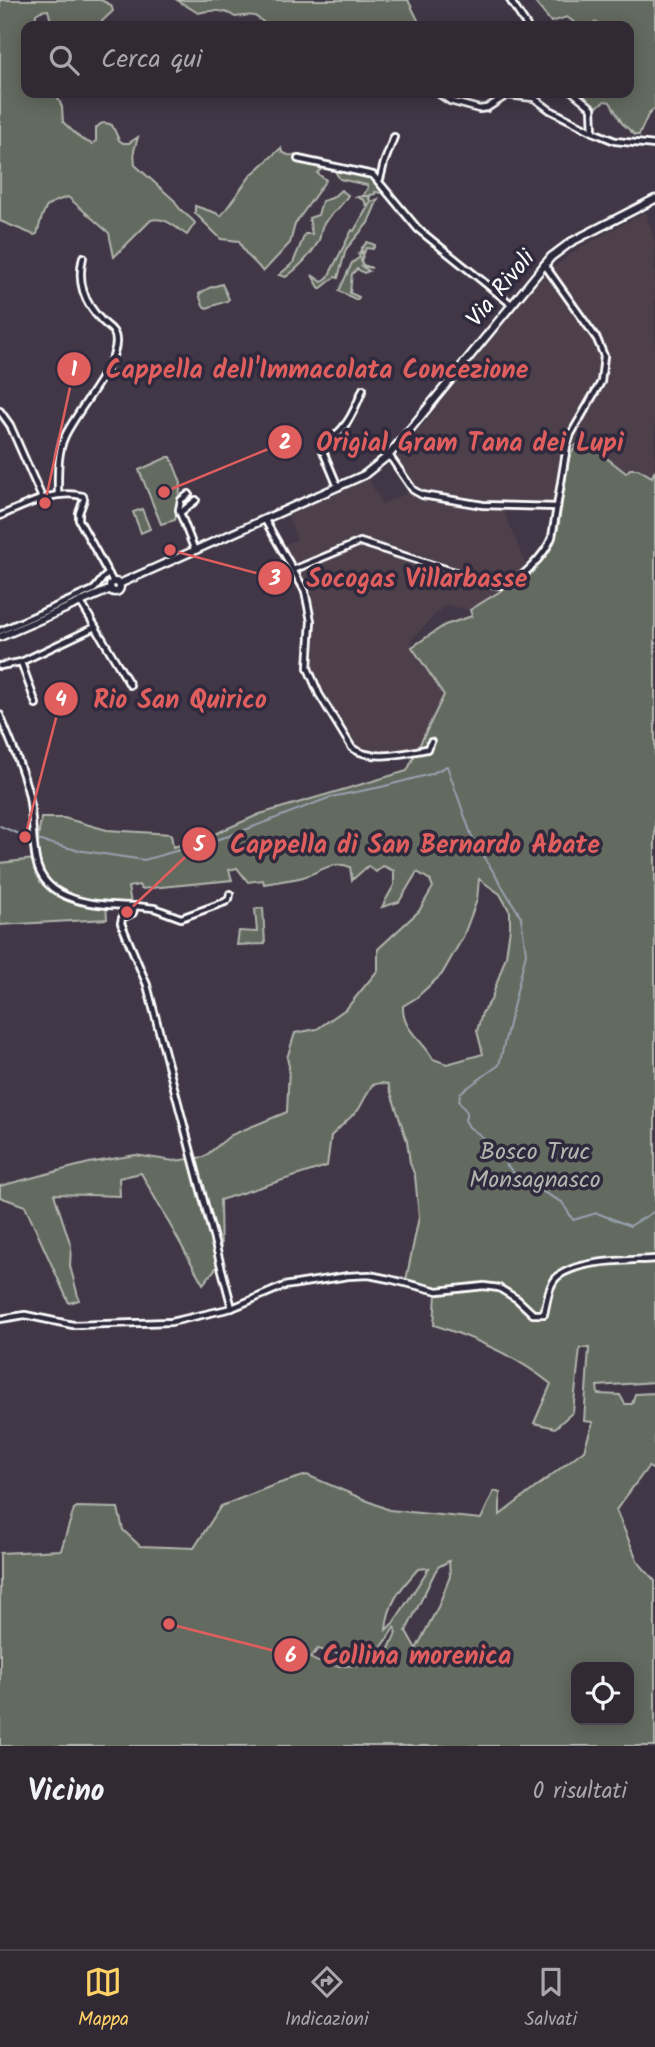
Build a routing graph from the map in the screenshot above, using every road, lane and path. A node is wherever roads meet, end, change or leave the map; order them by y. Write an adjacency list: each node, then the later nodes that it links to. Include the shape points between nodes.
1 (510, 0): 2 (street)
2 (524, 21)
3 (446, 98): 4 (street, via 479,109)
4 (502, 98)
5 (534, 98): 7 (street)
6 (580, 98): 7 (street, via 592,108)
7 (593, 132): 9 (street, via 615,141)
8 (394, 137): 11 (street)
9 (655, 145)
10 (298, 159): 11 (street)
11 (380, 180): 15 (street, via 418,229)
12 (655, 199): 14 (street, Via Rivoli, via 571,242)
13 (83, 257): 21 (street, via 80,278 84,292 114,331 116,343 106,369 63,440)
14 (544, 264): 15 (street, Via Rivoli); 24 (street, via 604,356 601,382 567,446)
15 (511, 304): 18 (street, Via Rivoli)
16 (363, 389): 19 (street, via 356,408 335,437 320,444)
17 (1, 411): 22 (street)
18 (389, 455): 19 (street, Via Rivoli, via 364,475); 24 (street, via 413,490 422,495 484,505)
19 (338, 486): 27 (street, Via Rivoli)
20 (189, 494): 25 (street, via 181,500)
21 (58, 495): 22 (street); 30 (street, via 84,497 79,520)
22 (43, 498): 26 (street)
23 (196, 500): 25 (street)
24 (557, 507): 29 (street, via 549,545 518,579 501,585 360,542)
25 (180, 513): 28 (street)
26 (0, 516)
27 (265, 520): 28 (street, Via Rivoli); 29 (street)
28 (194, 551): 31 (street, Via Rivoli)
29 (293, 570): 41 (street, via 311,621 308,667 352,748 360,753 396,755 427,748)
30 (109, 574): 31 (street); 34 (street, via 93,590)
31 (114, 585): 32 (street, Via Rivoli)
32 (80, 601): 33 (street); 35 (street, Via Rivoli)
33 (96, 627): 36 (street); 38 (street)
34 (0, 631)
35 (0, 637)
36 (22, 662): 37 (street); 39 (street)
37 (0, 666)
38 (130, 685)
39 (36, 704)
40 (0, 715): 43 (street, via 28,791 37,866 46,880 82,902)
41 (431, 742)
42 (230, 894): 43 (street, via 229,900 186,917)
43 (135, 906): 45 (street, via 121,923 147,985)
44 (655, 1259): 45 (street, via 575,1268 556,1278 544,1314 533,1314 499,1288 438,1291 369,1275 284,1286)
45 (232, 1308): 46 (street, via 172,1322 140,1324 73,1325 25,1315)
46 (0, 1319)

